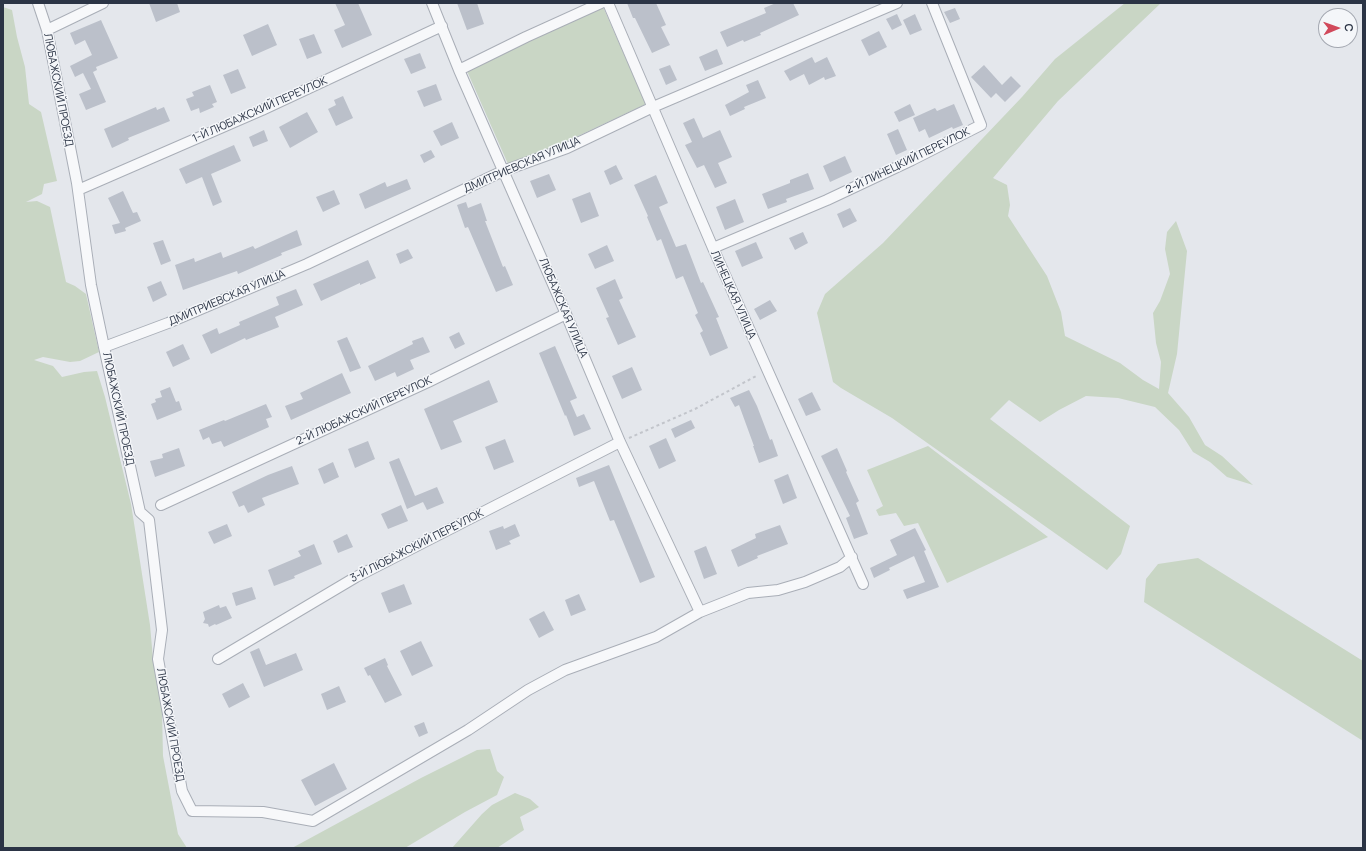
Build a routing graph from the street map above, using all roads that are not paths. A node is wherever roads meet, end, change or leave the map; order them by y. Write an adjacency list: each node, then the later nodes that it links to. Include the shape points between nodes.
1 (38, 3): 9 (street, ЛЮБАЖСКИЙ ПРОЕЗД)
2 (103, 3): 9 (street)
3 (432, 3): 8 (street, ЛЮБАЖСКАЯ УЛИЦА)
4 (601, 3): 10 (street)
5 (608, 3): 11 (street, ЛИНЕЦКАЯ УЛИЦА)
6 (897, 3): 11 (street, ДМИТРИЕВСКАЯ УЛИЦА)
7 (932, 3): 14 (street, 2-Й ЛИНЕЦКИЙ ПЕРЕУЛОК, via 981,125 828,200)
8 (442, 26): 10 (street, ЛЮБАЖСКАЯ УЛИЦА); 13 (street, 1-Й ЛЮБАЖСКИЙ ПЕРЕУЛОК, via 262,110)
9 (47, 30): 13 (street, ЛЮБАЖСКИЙ ПРОЕЗД)
10 (459, 70): 12 (street, ЛЮБАЖСКАЯ УЛИЦА)
11 (653, 107): 12 (street, ДМИТРИЕВСКАЯ УЛИЦА, via 567,148); 14 (street, ЛИНЕЦКАЯ УЛИЦА)
12 (503, 171): 15 (street, ЛЮБАЖСКАЯ УЛИЦА); 16 (street, ДМИТРИЕВСКАЯ УЛИЦА, via 307,264 168,323)
13 (78, 190): 16 (street, ЛЮБАЖСКИЙ ПРОЕЗД)
14 (712, 248): 19 (street, ЛИНЕЦКАЯ УЛИЦА)
15 (566, 314): 17 (street, ЛЮБАЖСКАЯ УЛИЦА); 18 (street, 2-Й ЛЮБАЖСКИЙ ПЕРЕУЛОК, via 428,382)
16 (104, 347): 21 (street, ЛЮБАЖСКИЙ ПРОЕЗД, via 140,512 149,520 162,630 158,659 182,791 192,811 263,812 314,821 564,670 656,637)
17 (620, 442): 21 (street, ЛЮБАЖСКАЯ УЛИЦА); 22 (street, 3-Й ЛЮБАЖСКИЙ ПЕРЕУЛОК, via 356,577)
18 (161, 505)
19 (852, 557): 20 (street, ЛИНЕЦКАЯ УЛИЦА); 21 (street, via 840,567 805,582 778,590 748,592)
20 (863, 584)
21 (700, 612)
22 (218, 659)

